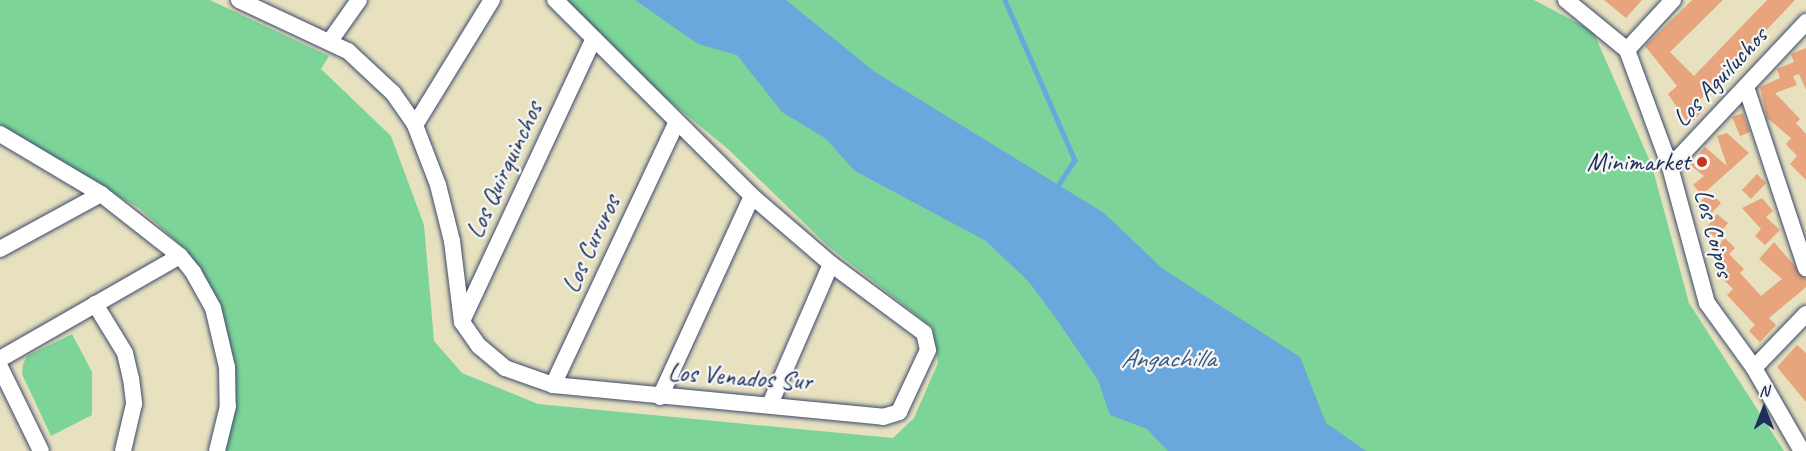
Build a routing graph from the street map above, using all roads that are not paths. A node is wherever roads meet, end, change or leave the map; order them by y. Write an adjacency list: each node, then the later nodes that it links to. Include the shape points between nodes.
1 (239, 0): 9 (street, Los Venados Sur)
2 (359, 0): 9 (street)
3 (492, 0): 13 (street)
4 (555, 0): 8 (street, Los Venados Sur)
5 (1566, 0): 10 (street)
6 (1673, 0): 10 (street)
7 (1806, 22): 11 (street, Los Aguiluchos)
8 (593, 40): 12 (street, Los Venados Sur); 24 (street, Los Quirquinchos)
9 (330, 41): 13 (street, Los Venados Sur, via 380,78)
10 (1627, 50): 15 (street, Los Coipos)
11 (1746, 87): 15 (street, Los Aguiluchos); 21 (street)
12 (676, 124): 17 (street, Los Venados Sur); 28 (street, Los Cururos)
13 (415, 125): 24 (street, Los Venados Sur, via 447,216)
14 (2, 137): 16 (street)
15 (1670, 167): 27 (street, Los Coipos, via 1707,303)
16 (102, 194): 18 (street); 19 (street)
17 (752, 196): 20 (street, Los Venados Sur); 29 (street)
18 (0, 249)
19 (180, 256): 22 (street); 33 (street, via 208,299 225,348 228,406)
20 (831, 264): 30 (street); 30 (street, Los Venados Sur, via 927,337 928,350 906,404 883,417)
21 (1806, 268)
22 (95, 304): 25 (street); 32 (street, via 125,353 131,378 134,404)
23 (1806, 314): 27 (street)
24 (462, 322): 28 (street, Los Venados Sur, via 479,346 505,368)
25 (0, 358)
26 (0, 367): 31 (street)
27 (1754, 368): 34 (street, Los Coipos)
28 (553, 385): 29 (street, Los Venados Sur)
29 (660, 397): 30 (street, Los Venados Sur)
30 (771, 402)
31 (41, 451)
32 (123, 451)
33 (217, 451)
34 (1802, 451)

